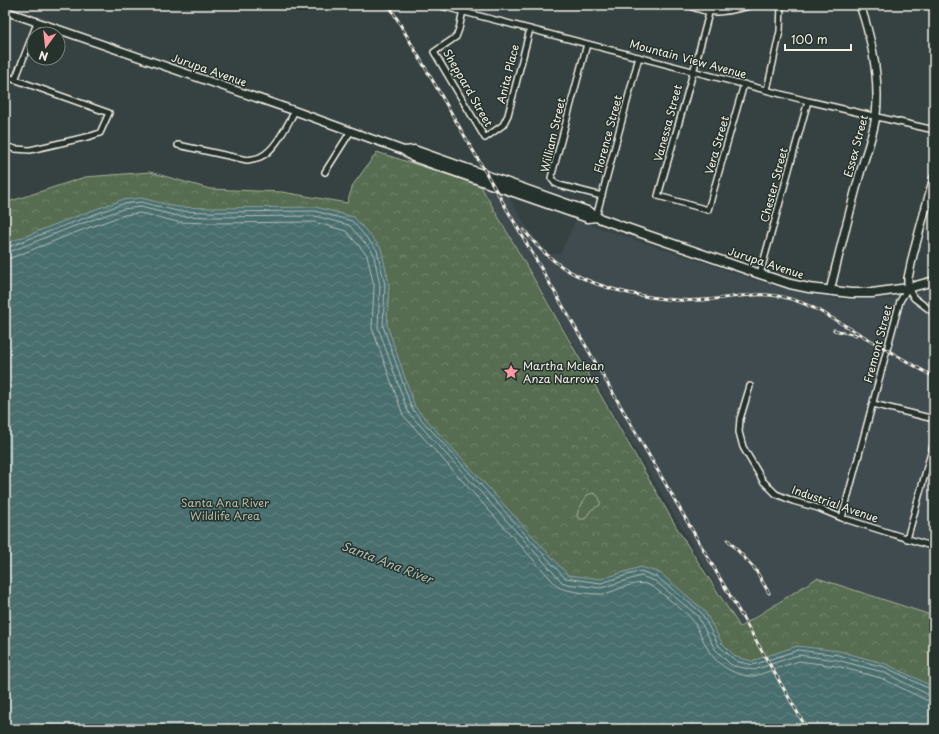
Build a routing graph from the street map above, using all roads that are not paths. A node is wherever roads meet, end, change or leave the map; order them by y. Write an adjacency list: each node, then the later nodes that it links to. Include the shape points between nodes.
1 (437, 5): 8 (street, Mountain View Avenue)
2 (688, 5): 9 (street)
3 (711, 5): 9 (street, Vanessa Street)
4 (754, 5): 9 (street)
5 (781, 5): 18 (street, via 780,31)
6 (860, 5): 21 (main road, Essex Street, via 874,62)
7 (5, 11): 10 (main road, Jurupa Avenue)
8 (463, 12): 11 (street, Mountain View Avenue); 24 (street, Sheppard Street, via 456,37 434,52)
9 (709, 12): 14 (street, Vanessa Street)
10 (37, 23): 16 (street); 20 (main road, Jurupa Avenue)
11 (530, 29): 12 (street, Mountain View Avenue); 24 (street, Anita Place, via 508,115 503,125)
12 (587, 44): 13 (street, Mountain View Avenue); 30 (street, William Street, via 552,178 559,185)
13 (639, 57): 14 (street, Mountain View Avenue); 30 (street, Florence Street)
14 (693, 71): 17 (street, Mountain View Avenue); 31 (street, Vanessa Street, via 658,196)
15 (5, 76): 16 (street)
16 (15, 80): 25 (street, via 109,113 100,133 91,136 30,150)
17 (744, 84): 18 (street, Mountain View Avenue); 31 (street, Vera Street)
18 (766, 90): 19 (street, Mountain View Avenue)
19 (808, 100): 21 (street, Mountain View Avenue); 33 (street, Chester Street)
20 (295, 111): 23 (main road, Jurupa Avenue); 26 (street, via 285,130 267,153 258,158 247,160)
21 (876, 116): 22 (street, Mountain View Avenue); 36 (main road, Essex Street)
22 (934, 130)
23 (351, 131): 27 (main road, Jurupa Avenue); 28 (street)
24 (485, 138)
25 (5, 146)
26 (178, 146)
27 (405, 151): 32 (main road, Jurupa Avenue, via 420,152 590,212)
28 (326, 172)
29 (934, 176): 35 (main road, Fremont Street, via 913,255)
30 (602, 196): 32 (street, Florence Street)
31 (708, 210)
32 (596, 217): 33 (main road, Jurupa Avenue)
33 (760, 274): 36 (main road, Jurupa Avenue, via 790,284)
34 (934, 281): 35 (main road, Jurupa Avenue)
35 (908, 288): 36 (main road, Jurupa Avenue, via 872,293); 37 (street, via 914,298); 39 (street, Fremont Street, via 900,301)
36 (830, 291)
37 (934, 313)
38 (750, 386): 42 (street, Industrial Avenue, via 740,419 739,432 743,447 763,481 776,494)
39 (873, 404): 40 (street); 42 (street, Fremont Street)
40 (934, 419)
41 (934, 442): 43 (street)
42 (842, 518): 43 (street, Industrial Avenue)
43 (907, 539): 44 (street, Industrial Avenue)
44 (934, 546)

